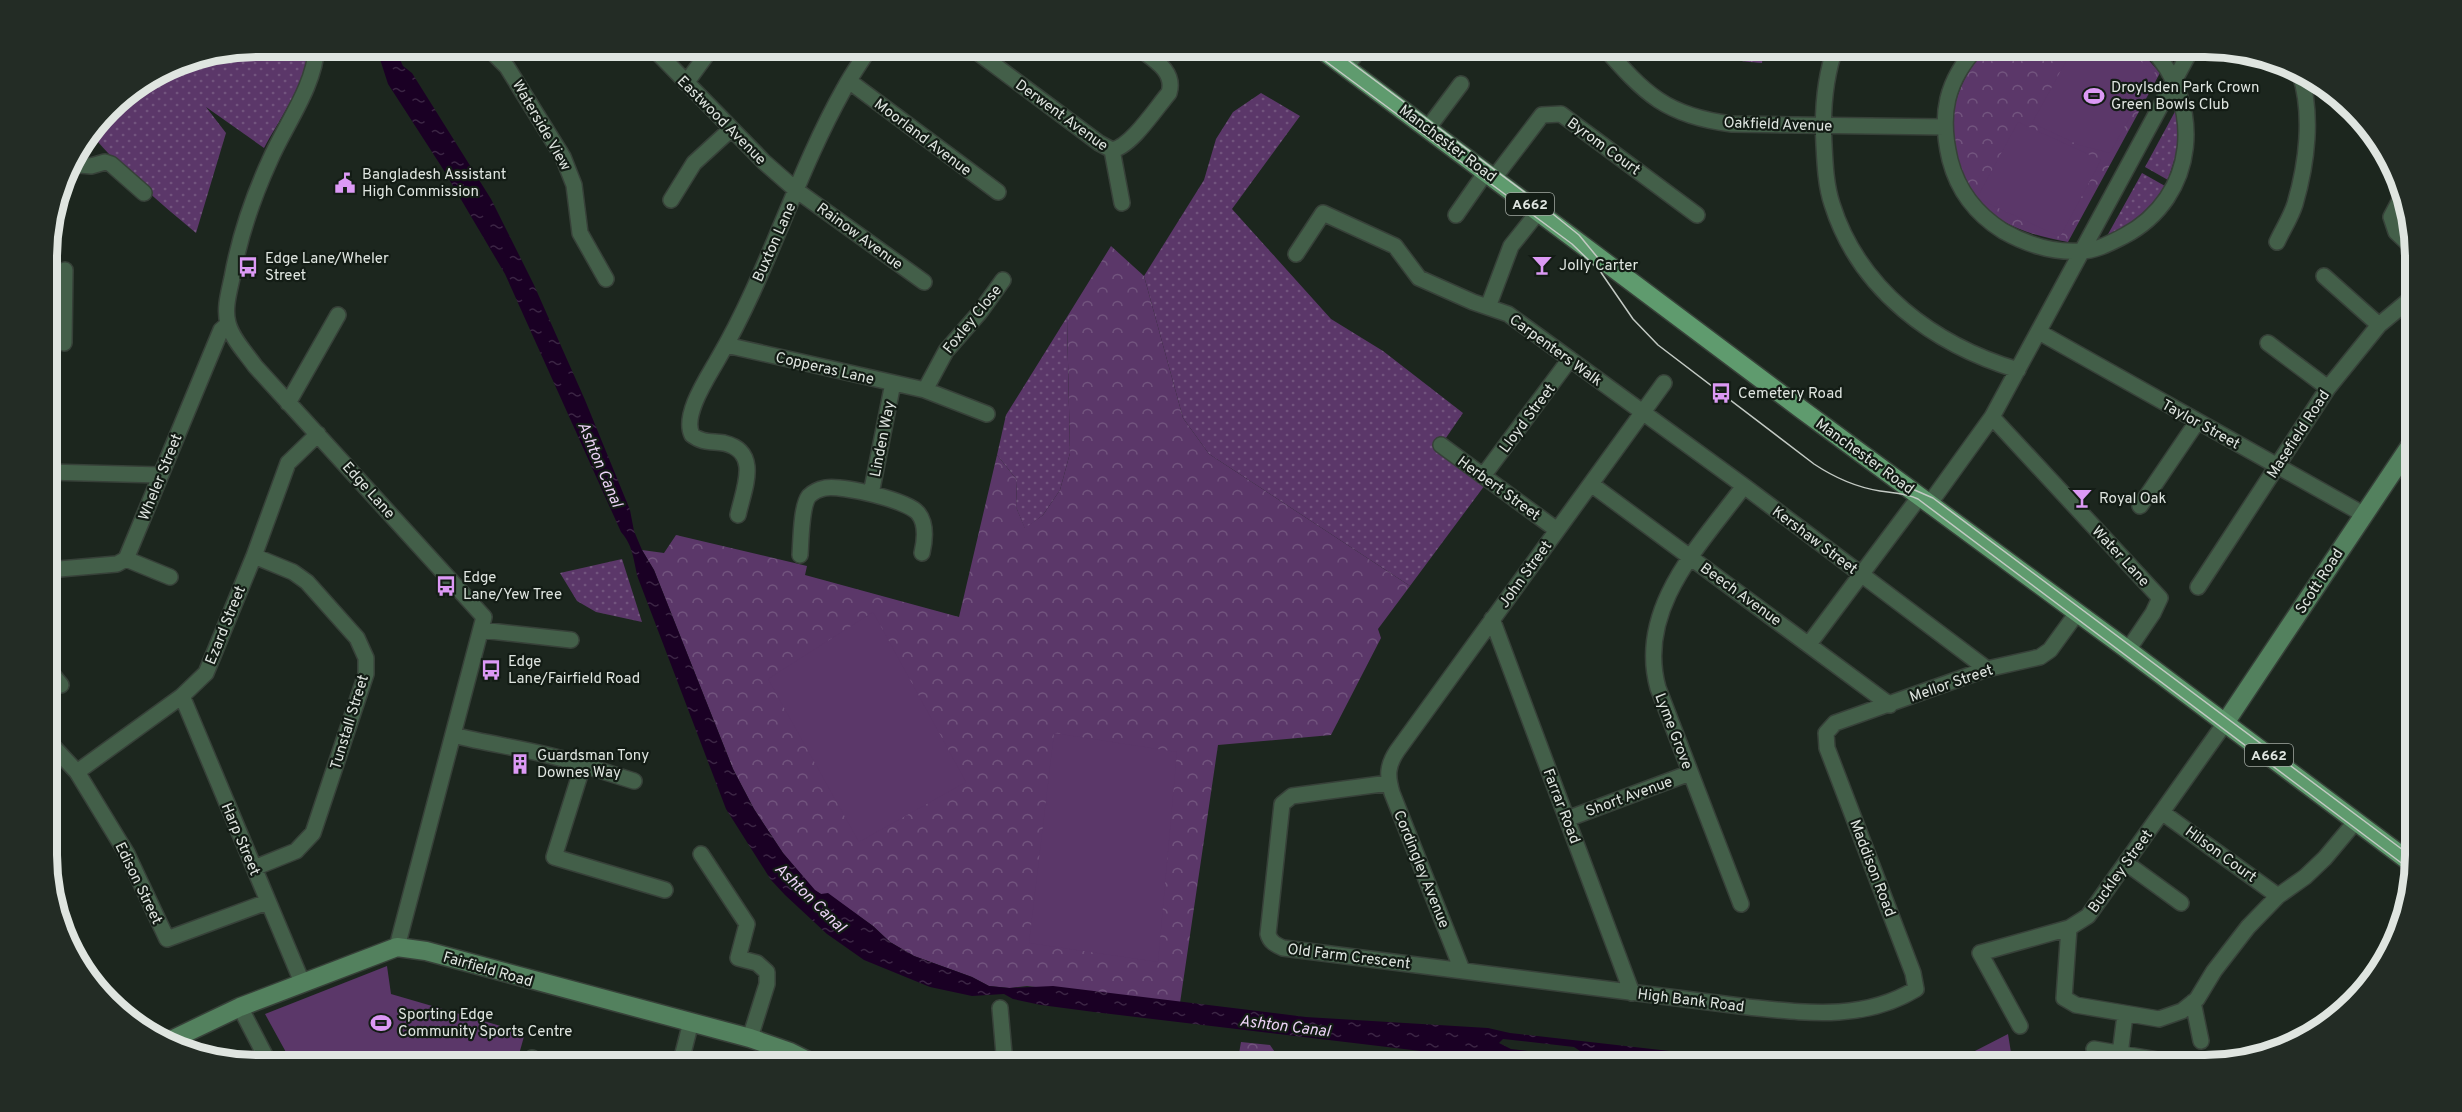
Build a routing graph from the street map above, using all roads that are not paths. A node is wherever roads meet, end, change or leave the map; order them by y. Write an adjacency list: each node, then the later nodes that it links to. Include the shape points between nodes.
1 (316, 57): 51 (street, via 249,215 234,268)
2 (497, 57): 43 (street, Waterside View, via 563,157 574,185 580,233)
3 (661, 57): 18 (street, Eastwood Avenue)
4 (705, 57): 18 (street)
5 (864, 57): 17 (street, Buxton Lane)
6 (984, 57): 25 (street, Derwent Avenue)
7 (1149, 57): 25 (street, via 1168,73 1169,93 1128,142)
8 (1332, 57): 15 (main road, Manchester Road / A662)
9 (1354, 57): 15 (street)
10 (1613, 57): 21 (street, Oakfield Avenue, via 1647,93 1691,117 1732,124)
11 (1833, 57): 21 (street, via 1825,86)
12 (1970, 57): 22 (street, via 1951,85)
13 (2157, 57): 16 (street)
14 (2187, 57): 16 (street)
15 (1347, 68): 23 (main road, Manchester Road / A662)
16 (2175, 80): 39 (street); 39 (street, via 2187,125 2182,165 2173,187 2159,207 2133,231)
17 (849, 81): 28 (street, Buxton Lane); 29 (street, Moorland Avenue)
18 (686, 83): 24 (street, Eastwood Avenue)
19 (2303, 83): 38 (street, via 2305,163 2295,206)
20 (1461, 84): 23 (street)
21 (1822, 125): 22 (street, Oakfield Avenue); 58 (street, via 1831,203 1849,244 1870,276 1897,305 1942,339)
22 (1945, 127): 39 (street, via 1954,174 1975,210 2029,244)
23 (1428, 128): 27 (main road, Manchester Road / A662)
24 (730, 130): 28 (street, Eastwood Avenue); 31 (street, via 694,163)
25 (1112, 150): 32 (street, Derwent Avenue)
26 (80, 165): 30 (street, via 111,164)
27 (1490, 175): 34 (main road, Manchester Road / A662); 35 (street, Byrom Court); 36 (street, Byrom Court, via 1542,115 1561,114)
28 (796, 190): 45 (street, Rainow Avenue); 56 (street, Buxton Lane)
29 (998, 192)
30 (144, 193)
31 (671, 200)
32 (1122, 203)
33 (2398, 204): 37 (street, via 2391,217 2396,232)
34 (1539, 211): 47 (street, via 1510,246); 78 (main road, Manchester Road / A662)
35 (1456, 215)
36 (1697, 215)
37 (2404, 239)
38 (2277, 242)
39 (2083, 252): 53 (street)
40 (1296, 254): 47 (street, Carpenters Walk, via 1323,213 1395,246 1419,278)
41 (65, 270): 49 (street)
42 (2324, 276): 52 (street)
43 (606, 279)
44 (1003, 280): 62 (street, Foxley Close, via 945,351)
45 (924, 282)
46 (2405, 303): 52 (street, Masefield Road)
47 (1488, 308): 57 (street, Carpenters Walk, via 1509,314)
48 (57, 311): 49 (street)
49 (63, 311): 54 (street)
50 (338, 315): 63 (street)
51 (228, 324): 63 (street, Edge Lane, via 249,358); 73 (street, Wheler Street, via 221,330)
52 (2379, 325): 61 (street, Masefield Road)
53 (2039, 332): 58 (street); 67 (street, Taylor Street)
54 (64, 343)
55 (2268, 343): 61 (street)
56 (726, 345): 59 (street, Copperas Lane); 81 (street, Buxton Lane, via 694,406 690,432 697,439 740,450 746,458 748,468)
57 (1570, 359): 64 (street, Carpenters Walk); 74 (street, Lloyd Street)
58 (2018, 370): 66 (street)
59 (893, 383): 62 (street, Copperas Lane); 77 (street, Linden Way)
60 (1664, 383): 64 (street, John Street)
61 (2328, 388): 71 (street, Masefield Road)
62 (925, 390): 65 (street, Copperas Lane)
63 (288, 403): 68 (street, Edge Lane)
64 (1643, 413): 75 (street, John Street); 76 (street, Kershaw Street)
65 (987, 414)
66 (1992, 417): 78 (street); 97 (street, Water Lane, via 2160,598)
67 (2197, 422): 71 (street, Taylor Street); 79 (street)
68 (318, 434): 85 (street, Ezard Street, via 288,464); 94 (street, Edge Lane, via 484,617)
69 (1441, 445): 74 (street, Herbert Street)
70 (2405, 453): 80 (street, Scott Road)
71 (2276, 466): 80 (street, Taylor Street); 91 (street, Masefield Road)
72 (57, 472): 73 (street)
73 (160, 475): 87 (street, Wheler Street)
74 (1483, 476): 82 (street, Herbert Street)
75 (1591, 484): 82 (street, John Street); 86 (street, Beech Avenue)
76 (1744, 486): 86 (street, Lyme Grove); 89 (street, Kershaw Street)
77 (871, 494): 83 (street, Linden Way, via 907,505 919,515 925,535); 84 (street, Linden Way, via 826,488 809,496)
78 (1925, 499): 89 (street); 92 (main road, Manchester Road / A662)
79 (2140, 506)
80 (2363, 514): 103 (street, Scott Road)
81 (738, 515)
82 (1557, 530): 93 (street, John Street)
83 (922, 553)
84 (800, 555)
85 (254, 556): 101 (street, Ezard Street, via 206,673); 119 (street, Tunstall Street, via 307,582 357,638 366,658 366,674 314,833 296,851)
86 (1690, 557): 96 (street, Beech Avenue); 110 (street, Lyme Grove, via 1664,604 1655,635 1654,662 1658,688)
87 (126, 559): 88 (street, via 117,564); 90 (street)
88 (57, 569)
89 (1861, 575): 96 (street); 98 (street, Kershaw Street)
90 (170, 577)
91 (2199, 586)
92 (2077, 613): 97 (main road, Manchester Road / A662); 98 (street, Mellor Street, via 2050,650 2040,657)
93 (1492, 619): 108 (street, John Street); 114 (street, Farrar Road)
94 (481, 630): 95 (street); 104 (street)
95 (571, 640)
96 (1809, 644): 102 (street, Beech Avenue)
97 (2128, 650): 103 (main road, Manchester Road / A662)
98 (1987, 669): 102 (street, Mellor Street)
99 (57, 680): 100 (street)
100 (61, 685)
101 (182, 696): 109 (street, Ezard Street); 119 (street, Harp Street)
102 (1890, 705): 105 (street, Mellor Street, via 1835,723 1826,733)
103 (2225, 723): 113 (street, Buckley Street); 115 (main road, Manchester Road / A662)
104 (453, 735): 107 (street, via 551,754); 126 (street)
105 (1827, 748): 129 (street, Maddison Road)
106 (57, 751): 109 (street, Edison Street)
107 (583, 765): 111 (street); 120 (street, via 554,857)
108 (1389, 767): 112 (street, Cordingley Avenue)
109 (77, 772): 122 (street, Edison Street, via 127,854 167,939)
110 (1690, 773): 114 (street, Short Avenue); 124 (street, Lyme Grove)
111 (634, 781)
112 (1389, 783): 127 (street, Cordingley Avenue); 127 (street, Old Farm Crescent, via 1292,796 1282,804 1269,939 1284,948)
113 (2163, 813): 118 (street, Buckley Street); 121 (street, Hilson Court)
114 (1567, 819): 130 (street, Farrar Road)
115 (2356, 821): 117 (main road, Manchester Road / A662); 121 (street, via 2325,858)
116 (701, 854): 138 (street, via 747,924 738,958 757,963 766,972 767,984)
117 (2405, 858)
118 (2127, 863): 123 (street); 125 (street, Buckley Street, via 2088,916)
119 (254, 868): 122 (street, Harp Street)
120 (665, 890)
121 (2278, 896): 131 (street, via 2245,931)
122 (267, 902): 128 (street, Harp Street)
123 (2181, 903)
124 (1741, 904)
125 (2069, 928): 134 (street, via 2064,998 2076,1005); 136 (street, Buckley Street, via 1980,953)
126 (397, 947): 128 (street, Fairfield Road); 135 (street, Fairfield Road, via 426,951)
127 (1462, 970): 130 (street, High Bank Road)
128 (302, 981): 132 (street, Fairfield Road)
129 (1916, 989): 130 (street, High Bank Road, via 1883,1005 1824,1015)
130 (1632, 993)
131 (2193, 1002): 134 (street, via 2182,1011 2159,1019); 139 (street)
132 (240, 1006): 137 (street, Fairfield Road); 142 (street)
133 (1000, 1008): 145 (street)
134 (2125, 1015): 141 (street)
135 (692, 1022): 138 (street, Fairfield Road); 143 (street)
136 (2020, 1026)
137 (176, 1038)
138 (750, 1038): 144 (street, Fairfield Road)
139 (2201, 1041)
140 (2094, 1049): 141 (street)
141 (2120, 1054): 146 (street)
142 (265, 1055)
143 (683, 1055)
144 (796, 1055)
145 (1004, 1055)
146 (2126, 1055)

